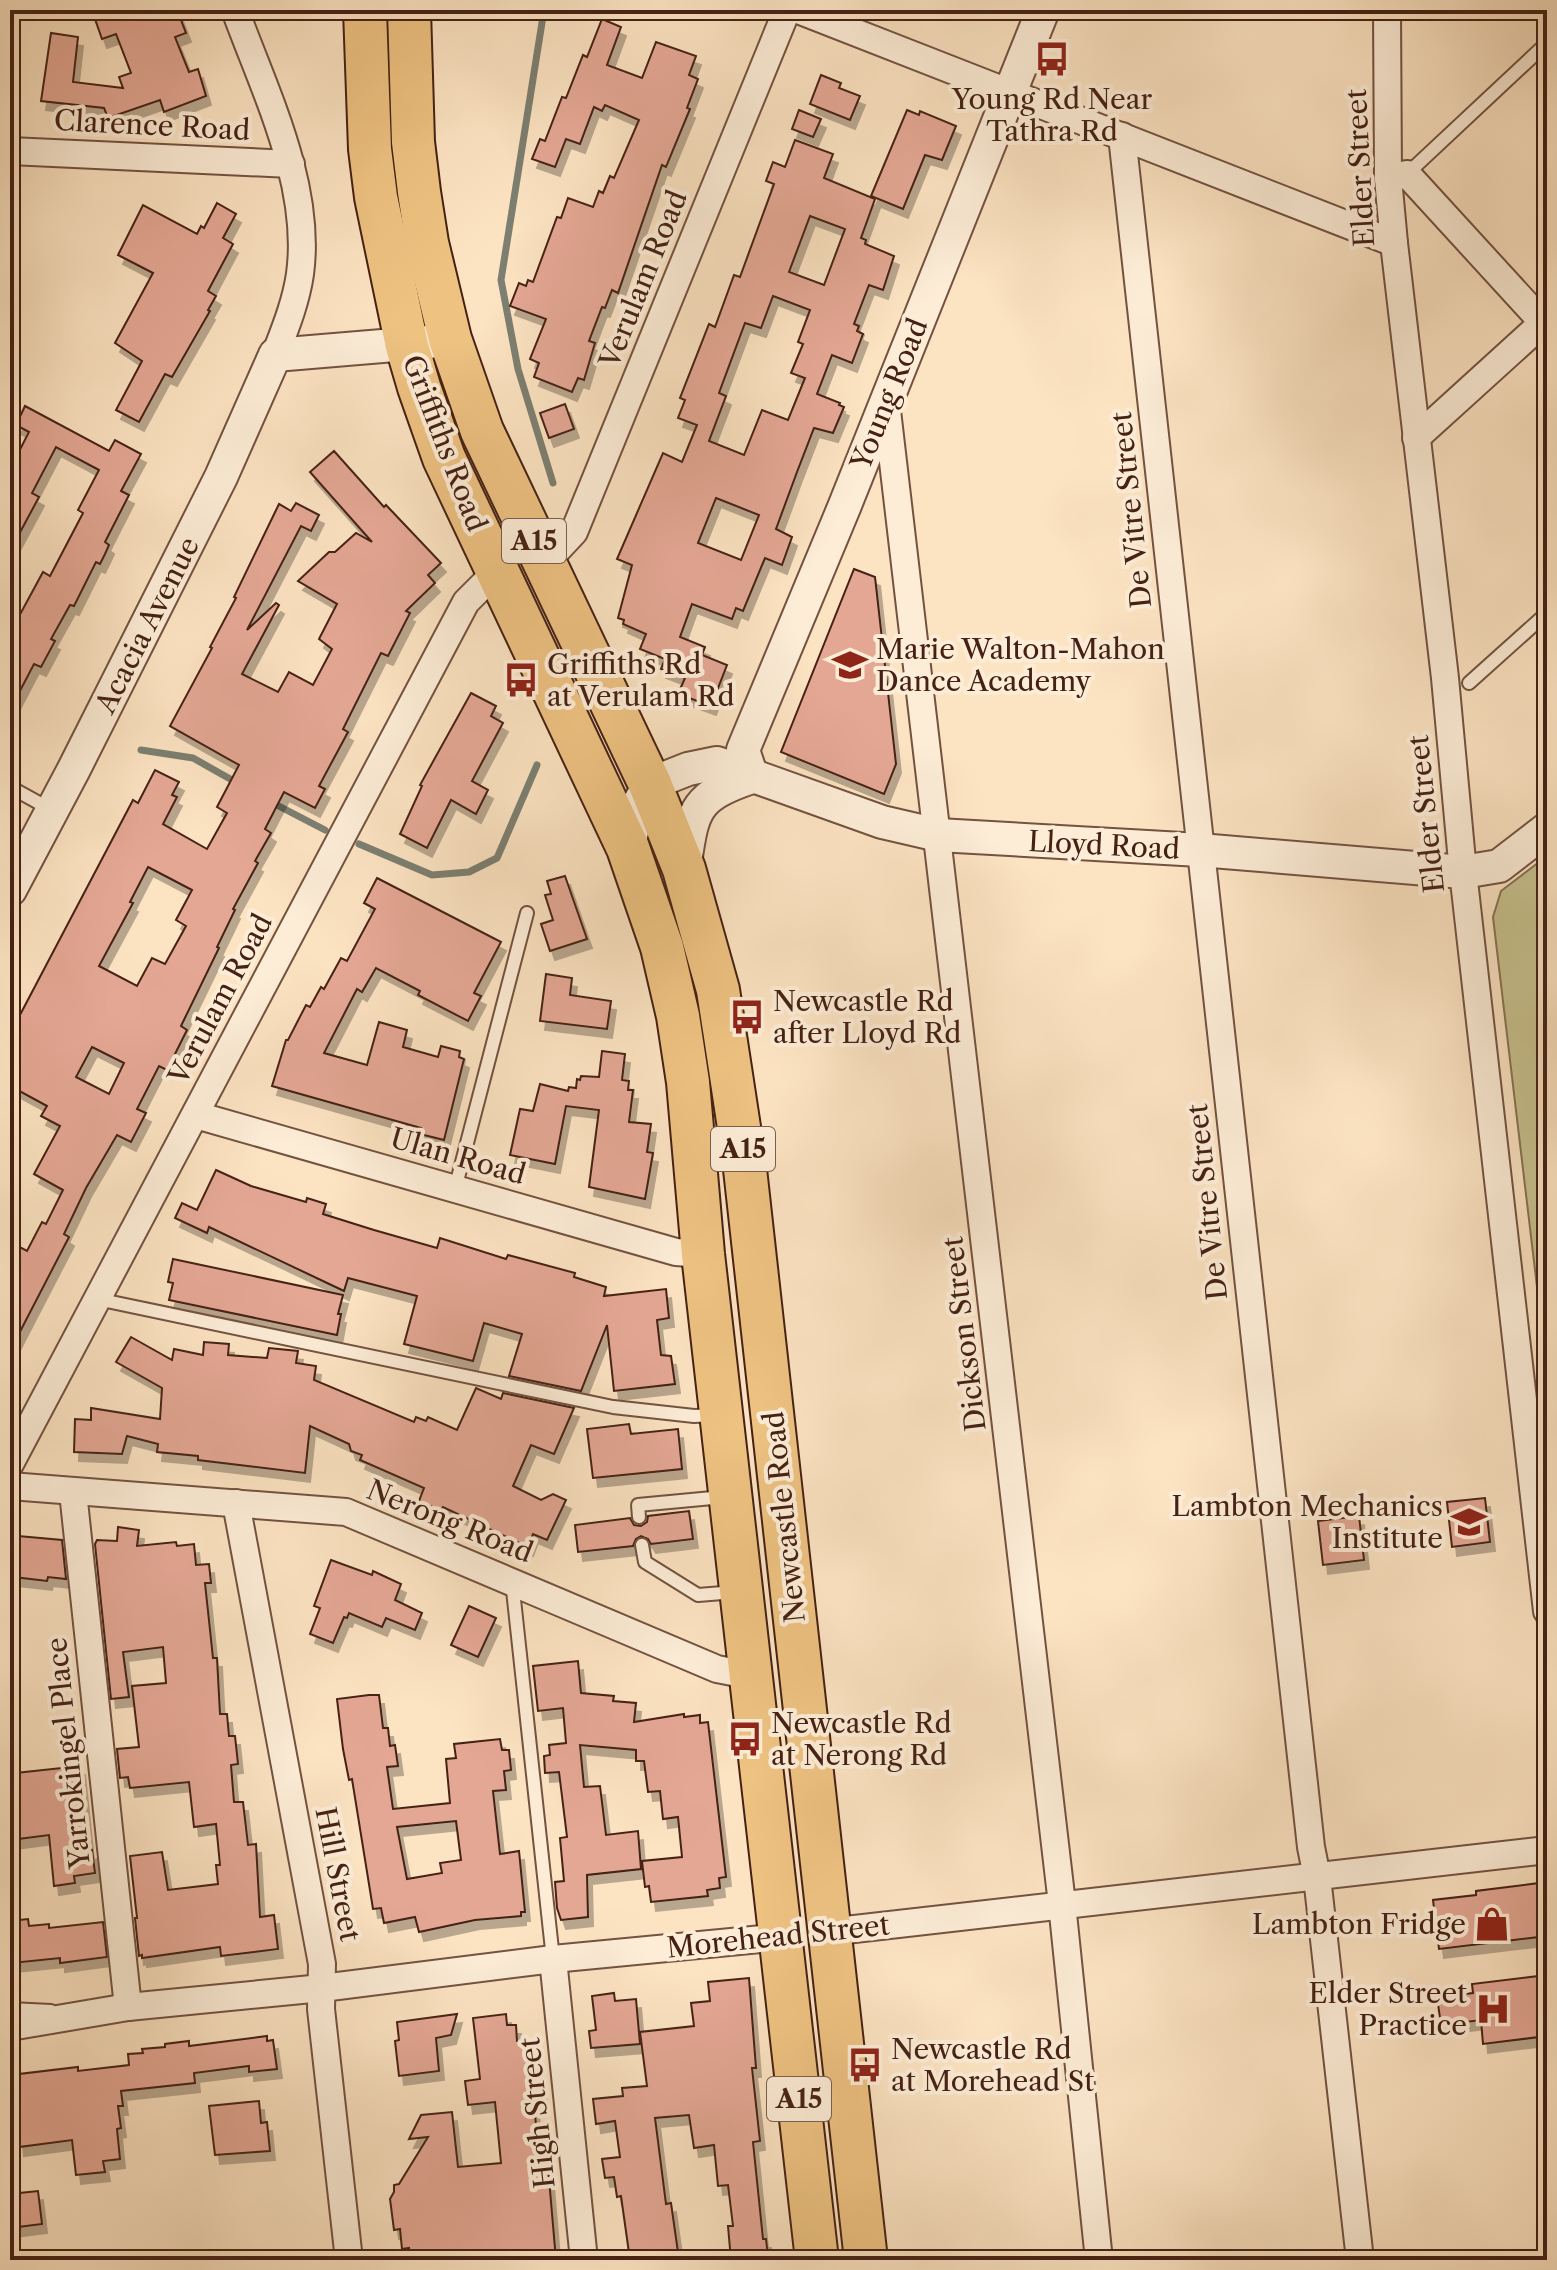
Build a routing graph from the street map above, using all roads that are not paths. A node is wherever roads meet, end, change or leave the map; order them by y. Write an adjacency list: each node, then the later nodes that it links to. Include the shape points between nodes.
1 (235, 10): 12 (street, Acacia Avenue)
2 (365, 10): 17 (highway, Griffiths Road / A15, via 376,197)
3 (409, 10): 16 (highway, Griffiths Road / A15, via 419,192)
4 (787, 10): 21 (street, Verulam Road, via 574,532)
5 (798, 10): 9 (street)
6 (1043, 10): 9 (street, Young Road)
7 (1387, 10): 13 (street, Elder Street)
8 (1547, 43): 13 (lane)
9 (1009, 94): 10 (street); 19 (street, Young Road)
10 (1122, 136): 14 (street); 32 (street, De Vitre Street)
11 (10, 151): 12 (street, Clarence Road)
12 (291, 164): 18 (street, Acacia Avenue, via 301,205 302,251 296,295)
13 (1398, 176): 14 (street, Elder Street); 15 (street)
14 (1394, 243): 20 (street, Elder Street)
15 (1546, 323): 20 (street)
16 (450, 339): 17 (street); 21 (highway, Griffiths Road / A15, via 482,431)
17 (407, 346): 18 (street); 22 (highway, Griffiths Road / A15, via 444,458)
18 (275, 355): 28 (street, Acacia Avenue, via 221,477)
19 (886, 402): 25 (street, Young Road, via 743,750); 30 (street, Dickson Street)
20 (1416, 438): 34 (street, Elder Street)
21 (544, 564): 26 (highway, Griffiths Road / A15)
22 (497, 571): 31 (highway, Griffiths Road / A15); 37 (street, Verulam Road, via 466,602)
23 (1547, 613): 24 (lane)
24 (1469, 683)
25 (752, 777): 26 (street, Lloyd Road, via 717,763); 30 (street, Lloyd Road, via 882,822); 33 (street, via 716,791 694,813)
26 (650, 784): 31 (street, via 639,803); 33 (highway, Newcastle Road / A15)
27 (10, 787): 28 (lane)
28 (52, 810): 35 (street, Acacia Avenue)
29 (1547, 829): 34 (street, Lloyd Road, via 1499,866)
30 (938, 835): 32 (street, Lloyd Road); 56 (street, Dickson Street)
31 (628, 848): 39 (highway, Newcastle Road / A15, via 662,947 678,1016)
32 (1200, 850): 34 (street, Lloyd Road); 55 (street, De Vitre Street)
33 (684, 869): 53 (highway, Newcastle Road / A15, via 718,990 732,1070)
34 (1463, 872): 51 (street, Elder Street)
35 (10, 890)
36 (527, 913): 38 (lane)
37 (196, 1115): 38 (street, Ulan Road); 40 (street, Verulam Road)
38 (455, 1189): 39 (street, Ulan Road, via 676,1252)
39 (703, 1254): 41 (highway, Newcastle Road / A15)
40 (97, 1299): 41 (lane, via 613,1407); 42 (street, Verulam Road)
41 (722, 1415): 45 (highway, Newcastle Road / A15)
42 (10, 1464)
43 (10, 1486): 44 (street, Nerong Road)
44 (73, 1492): 46 (street, Nerong Road); 61 (street, Yarrokingel Place)
45 (732, 1496): 47 (lane, via 638,1505); 50 (highway, Newcastle Road / A15)
46 (236, 1503): 49 (street, Nerong Road, via 346,1512); 60 (street, Hill Street, via 322,1964)
47 (639, 1517)
48 (642, 1545): 50 (lane, via 645,1562 698,1595)
49 (512, 1581): 52 (street, Nerong Road, via 717,1669); 59 (lane)
50 (742, 1592): 52 (highway, Newcastle Road / A15)
51 (1547, 1611)
52 (753, 1676): 53 (highway); 58 (highway, Newcastle Road / A15)
53 (802, 1677): 57 (highway, Newcastle Road / A15)
54 (1547, 1850): 55 (street, Morehead Street)
55 (1317, 1877): 56 (street, Morehead Street); 70 (street, De Vitre Street)
56 (1062, 1904): 57 (street, Morehead Street); 69 (street, Dickson Street)
57 (828, 1932): 58 (highway, Morehead Street); 68 (highway, Newcastle Road / A15)
58 (782, 1937): 59 (street, Morehead Street); 67 (highway, Newcastle Road / A15)
59 (553, 1959): 60 (street, Morehead Street); 66 (street, High Street)
60 (322, 1988): 61 (street, Morehead Street); 65 (street, Hill Street)
61 (128, 2007): 63 (street, Morehead Street)
62 (10, 2009): 63 (lane)
63 (82, 2014): 64 (street, Morehead Street)
64 (10, 2027)
65 (349, 2260)
66 (584, 2260)
67 (817, 2260)
68 (866, 2260)
69 (1099, 2260)
70 (1360, 2260)

